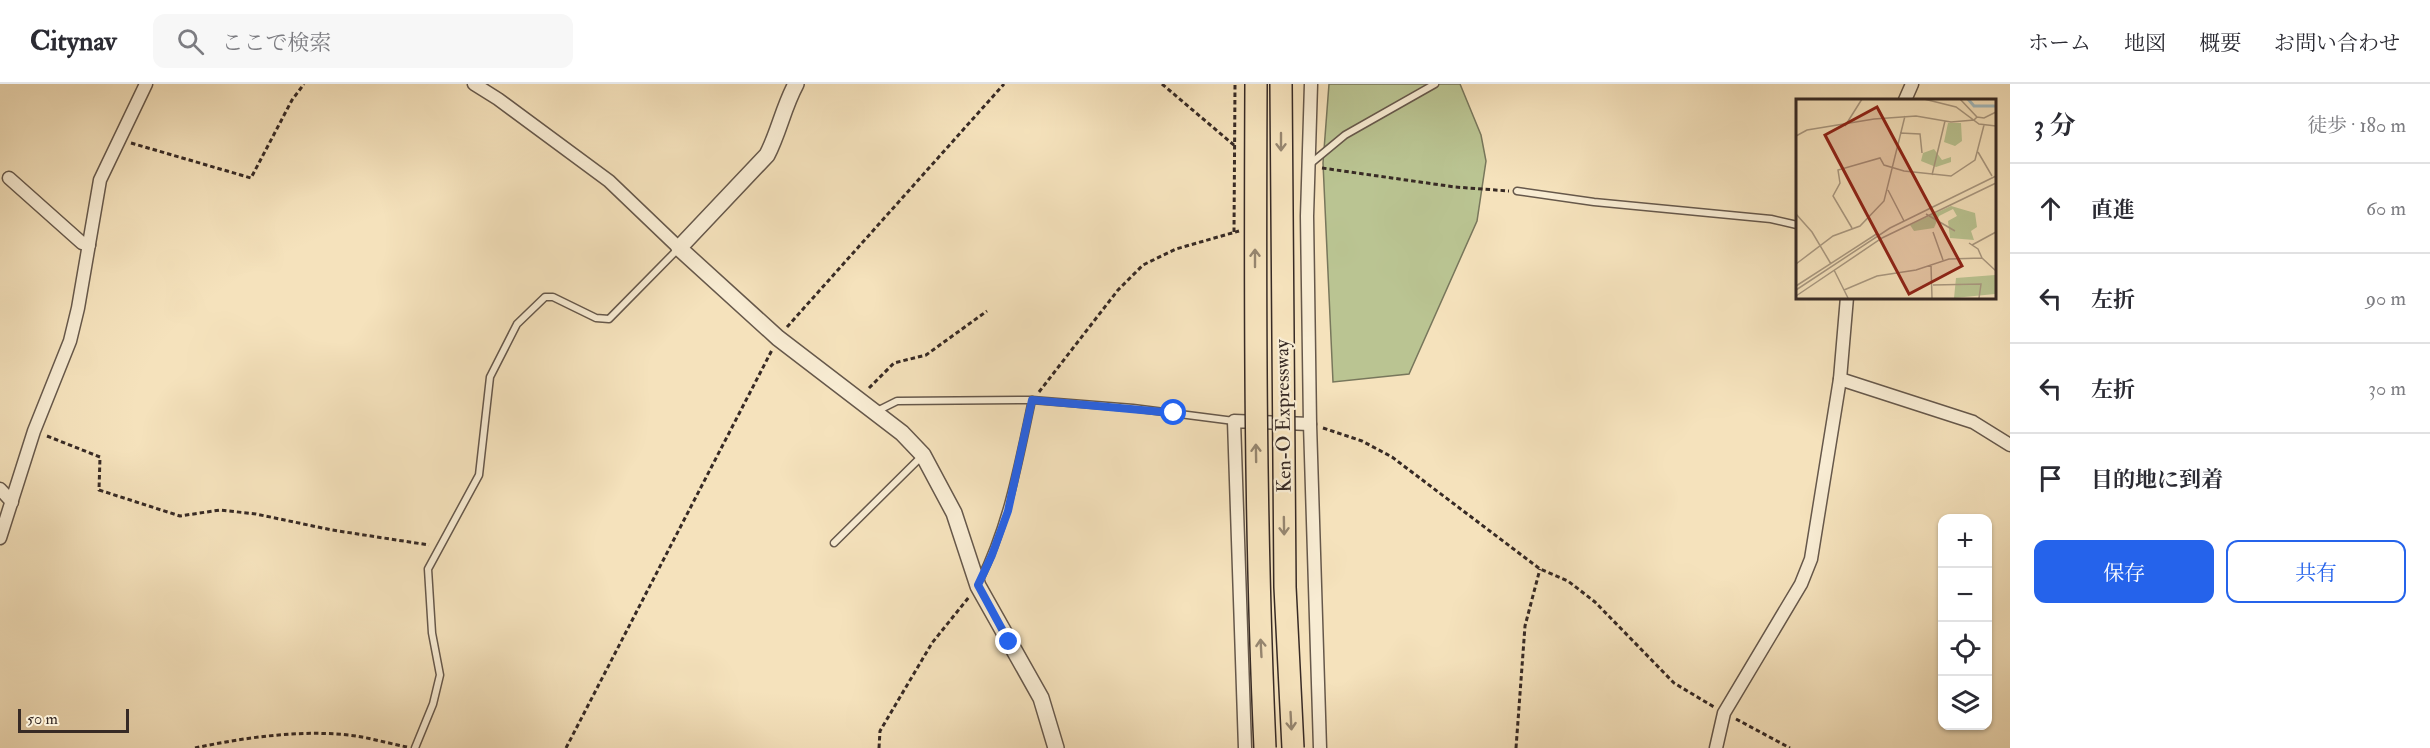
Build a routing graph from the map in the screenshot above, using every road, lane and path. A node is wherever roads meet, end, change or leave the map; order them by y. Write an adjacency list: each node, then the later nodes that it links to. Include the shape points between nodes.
1 (146, 84): 14 (street)
2 (304, 84): 14 (path, via 251,178)
3 (474, 84): 23 (street, via 609,181)
4 (796, 84): 23 (street, via 784,105 767,155)
5 (1004, 84): 26 (path)
6 (1162, 84): 15 (path)
7 (1235, 84): 15 (path)
8 (1256, 84): 51 (highway, Ken-O Expressway, one-way to 8, bridge, via 1254,389)
9 (1281, 84): 52 (highway, Ken-O Expressway, one-way to 52, bridge, via 1285,587)
10 (1311, 84): 16 (street)
11 (1435, 84): 16 (lane, via 1345,135)
12 (1912, 84): 13 (street)
13 (1905, 99)
14 (118, 139): 22 (street, via 100,180)
15 (1235, 146): 21 (path)
16 (1308, 167): 18 (path, via 1455,187); 32 (street)
17 (9, 178): 22 (street)
18 (1517, 191): 19 (lane)
19 (1796, 225)
20 (1245, 229): 21 (path)
21 (1234, 232): 28 (path, via 1176,249 1143,265 1118,290)
22 (89, 245): 33 (street, via 70,341)
23 (680, 248): 26 (street); 40 (lane, via 609,320 596,318 554,297 545,297 517,324 489,377 479,475)
24 (1847, 298): 27 (street)
25 (987, 311): 29 (path, via 926,355 894,363)
26 (778, 338): 29 (street); 47 (path)
27 (1840, 379): 34 (street, via 1973,422); 43 (street, via 1811,559 1801,584)
28 (1032, 400): 30 (lane, via 897,401); 31 (lane); 42 (lane, via 1008,511)
29 (857, 401): 30 (street)
30 (875, 412): 35 (street)
31 (1234, 421): 32 (street); 50 (street)
32 (1310, 424): 41 (path, via 1362,441 1392,457); 53 (street)
33 (34, 431): 37 (street); 40 (path, via 100,457 99,490 180,516 220,510 256,514)
34 (2010, 445)
35 (923, 456): 39 (lane); 42 (street, via 954,513)
36 (0, 489): 37 (street)
37 (12, 502): 38 (street)
38 (0, 538)
39 (834, 543)
40 (440, 548): 46 (lane, via 428,569 432,633 440,675)
41 (1540, 569): 43 (path, via 1568,581 1595,602 1674,683); 54 (path, via 1525,626)
42 (978, 585): 48 (path, via 932,643 880,731); 49 (street, via 1041,698)
43 (1724, 713): 55 (street); 56 (path)
44 (195, 748): 45 (path, via 260,737 321,734 360,737)
45 (410, 748)
46 (415, 748)
47 (566, 748)
48 (879, 748)
49 (1056, 748)
50 (1245, 748)
51 (1265, 748)
52 (1293, 748)
53 (1320, 748)
54 (1516, 748)
55 (1716, 748)
56 (1790, 748)

